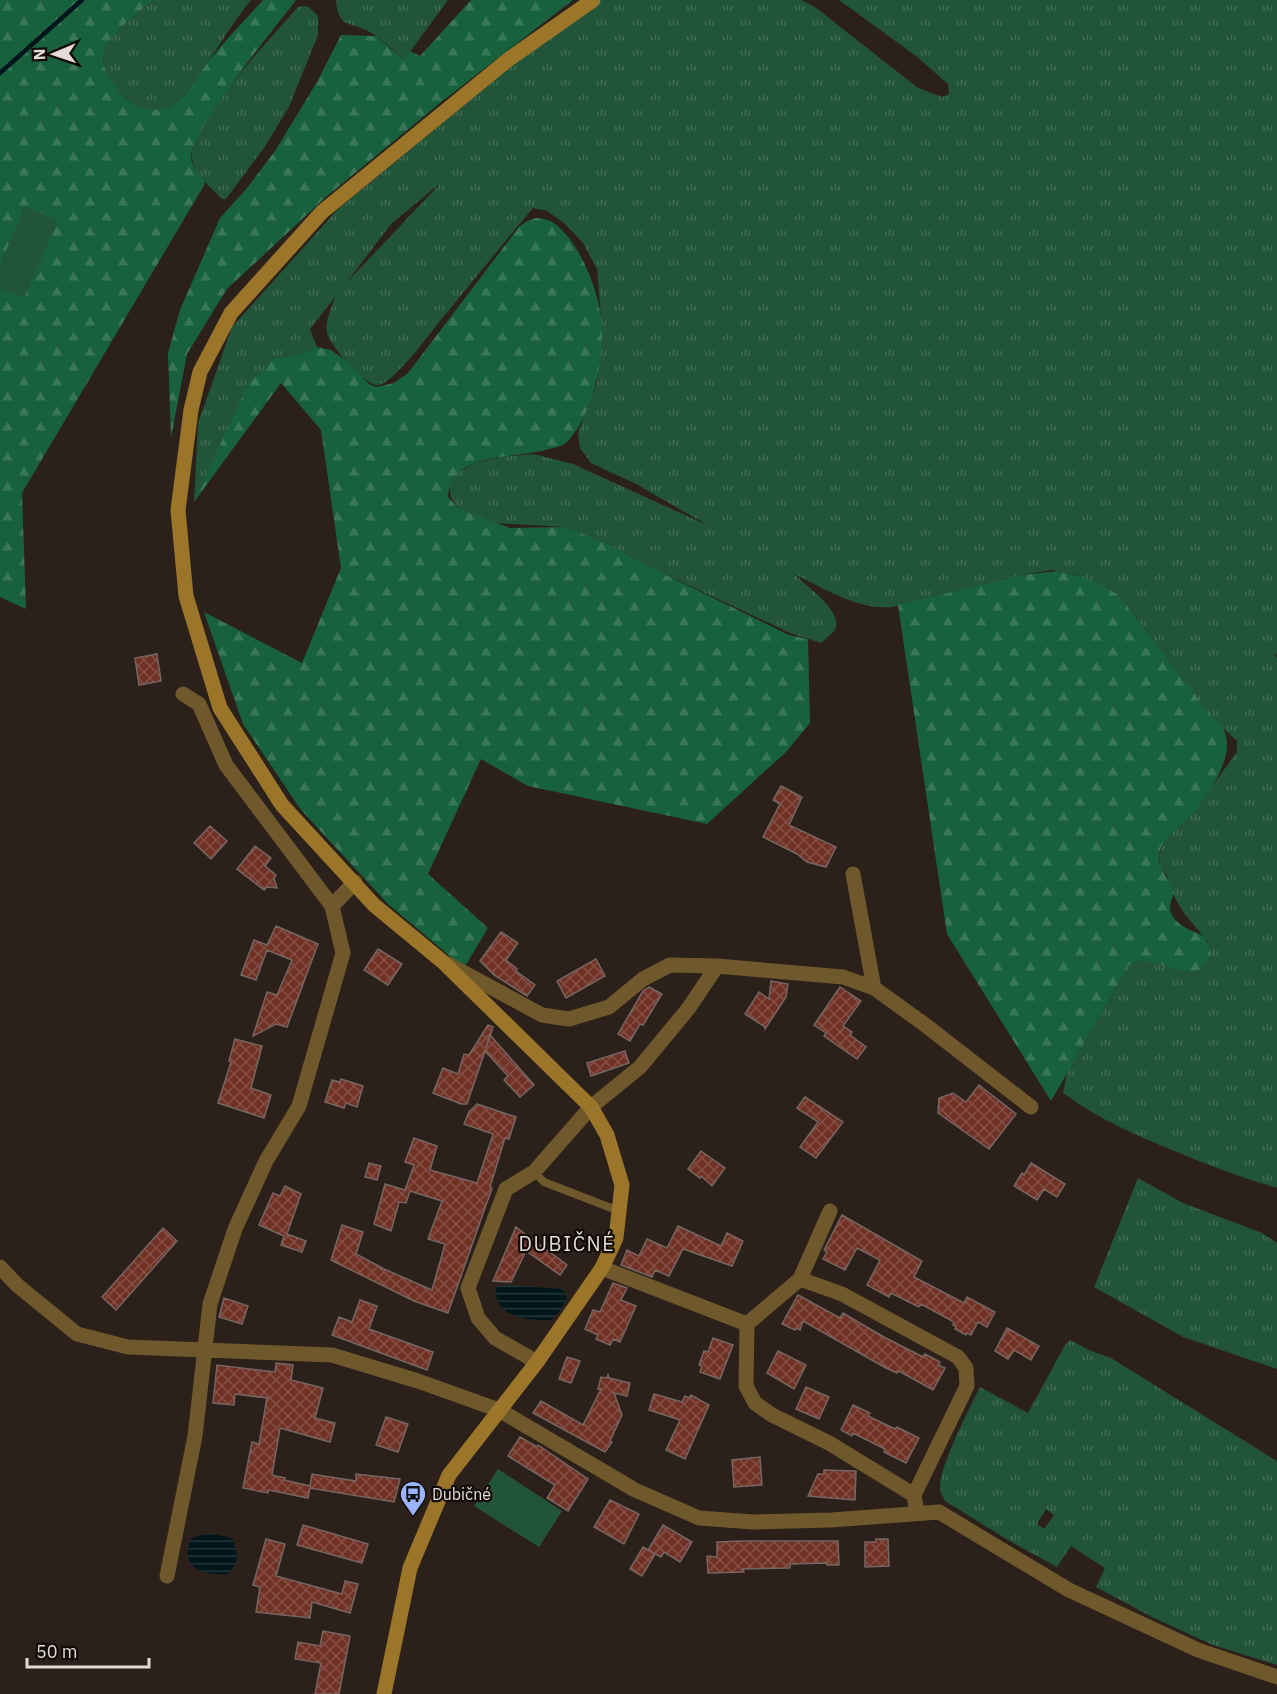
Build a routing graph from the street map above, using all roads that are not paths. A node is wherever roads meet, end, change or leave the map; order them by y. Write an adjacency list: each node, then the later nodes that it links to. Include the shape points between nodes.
1 (593, 0): 4 (street, via 509,59 322,212 231,313 200,372 178,510 189,608 220,708 282,805)
2 (183, 694): 5 (street, via 199,704 226,765)
3 (853, 874): 8 (street)
4 (355, 882): 5 (street); 6 (street, via 374,905)
5 (332, 906): 18 (street, via 343,953 317,1046 299,1106 266,1161 235,1229 210,1304)
6 (443, 962): 7 (street, via 542,1015 569,1019 609,1006 643,979 670,965); 9 (street)
7 (717, 966): 8 (street, via 843,976); 9 (street, via 688,1009 640,1067)
8 (874, 988): 10 (street)
9 (591, 1107): 11 (street); 12 (street, via 607,1135 622,1185)
10 (1030, 1107)
11 (534, 1172): 12 (lane, via 544,1182); 19 (street, via 506,1189 468,1288 478,1318 495,1338)
12 (619, 1210): 15 (street, via 616,1238)
13 (830, 1211): 16 (street)
14 (0, 1267): 18 (street, via 76,1334 128,1347)
15 (602, 1268): 17 (street); 19 (street)
16 (800, 1279): 17 (street); 21 (street, via 842,1294 958,1357 966,1368 967,1386)
17 (747, 1324): 21 (street, via 746,1386 755,1403)
18 (204, 1349): 20 (street, via 332,1355); 23 (street, via 195,1436)
19 (537, 1362): 20 (street)
20 (499, 1410): 22 (street, via 635,1490 699,1518 753,1522 831,1520); 25 (street, via 450,1475 410,1568)
21 (914, 1495): 22 (street)
22 (917, 1512): 24 (street, via 939,1512 1070,1590 1198,1650)
23 (167, 1576)
24 (1277, 1677)
25 (384, 1694)

